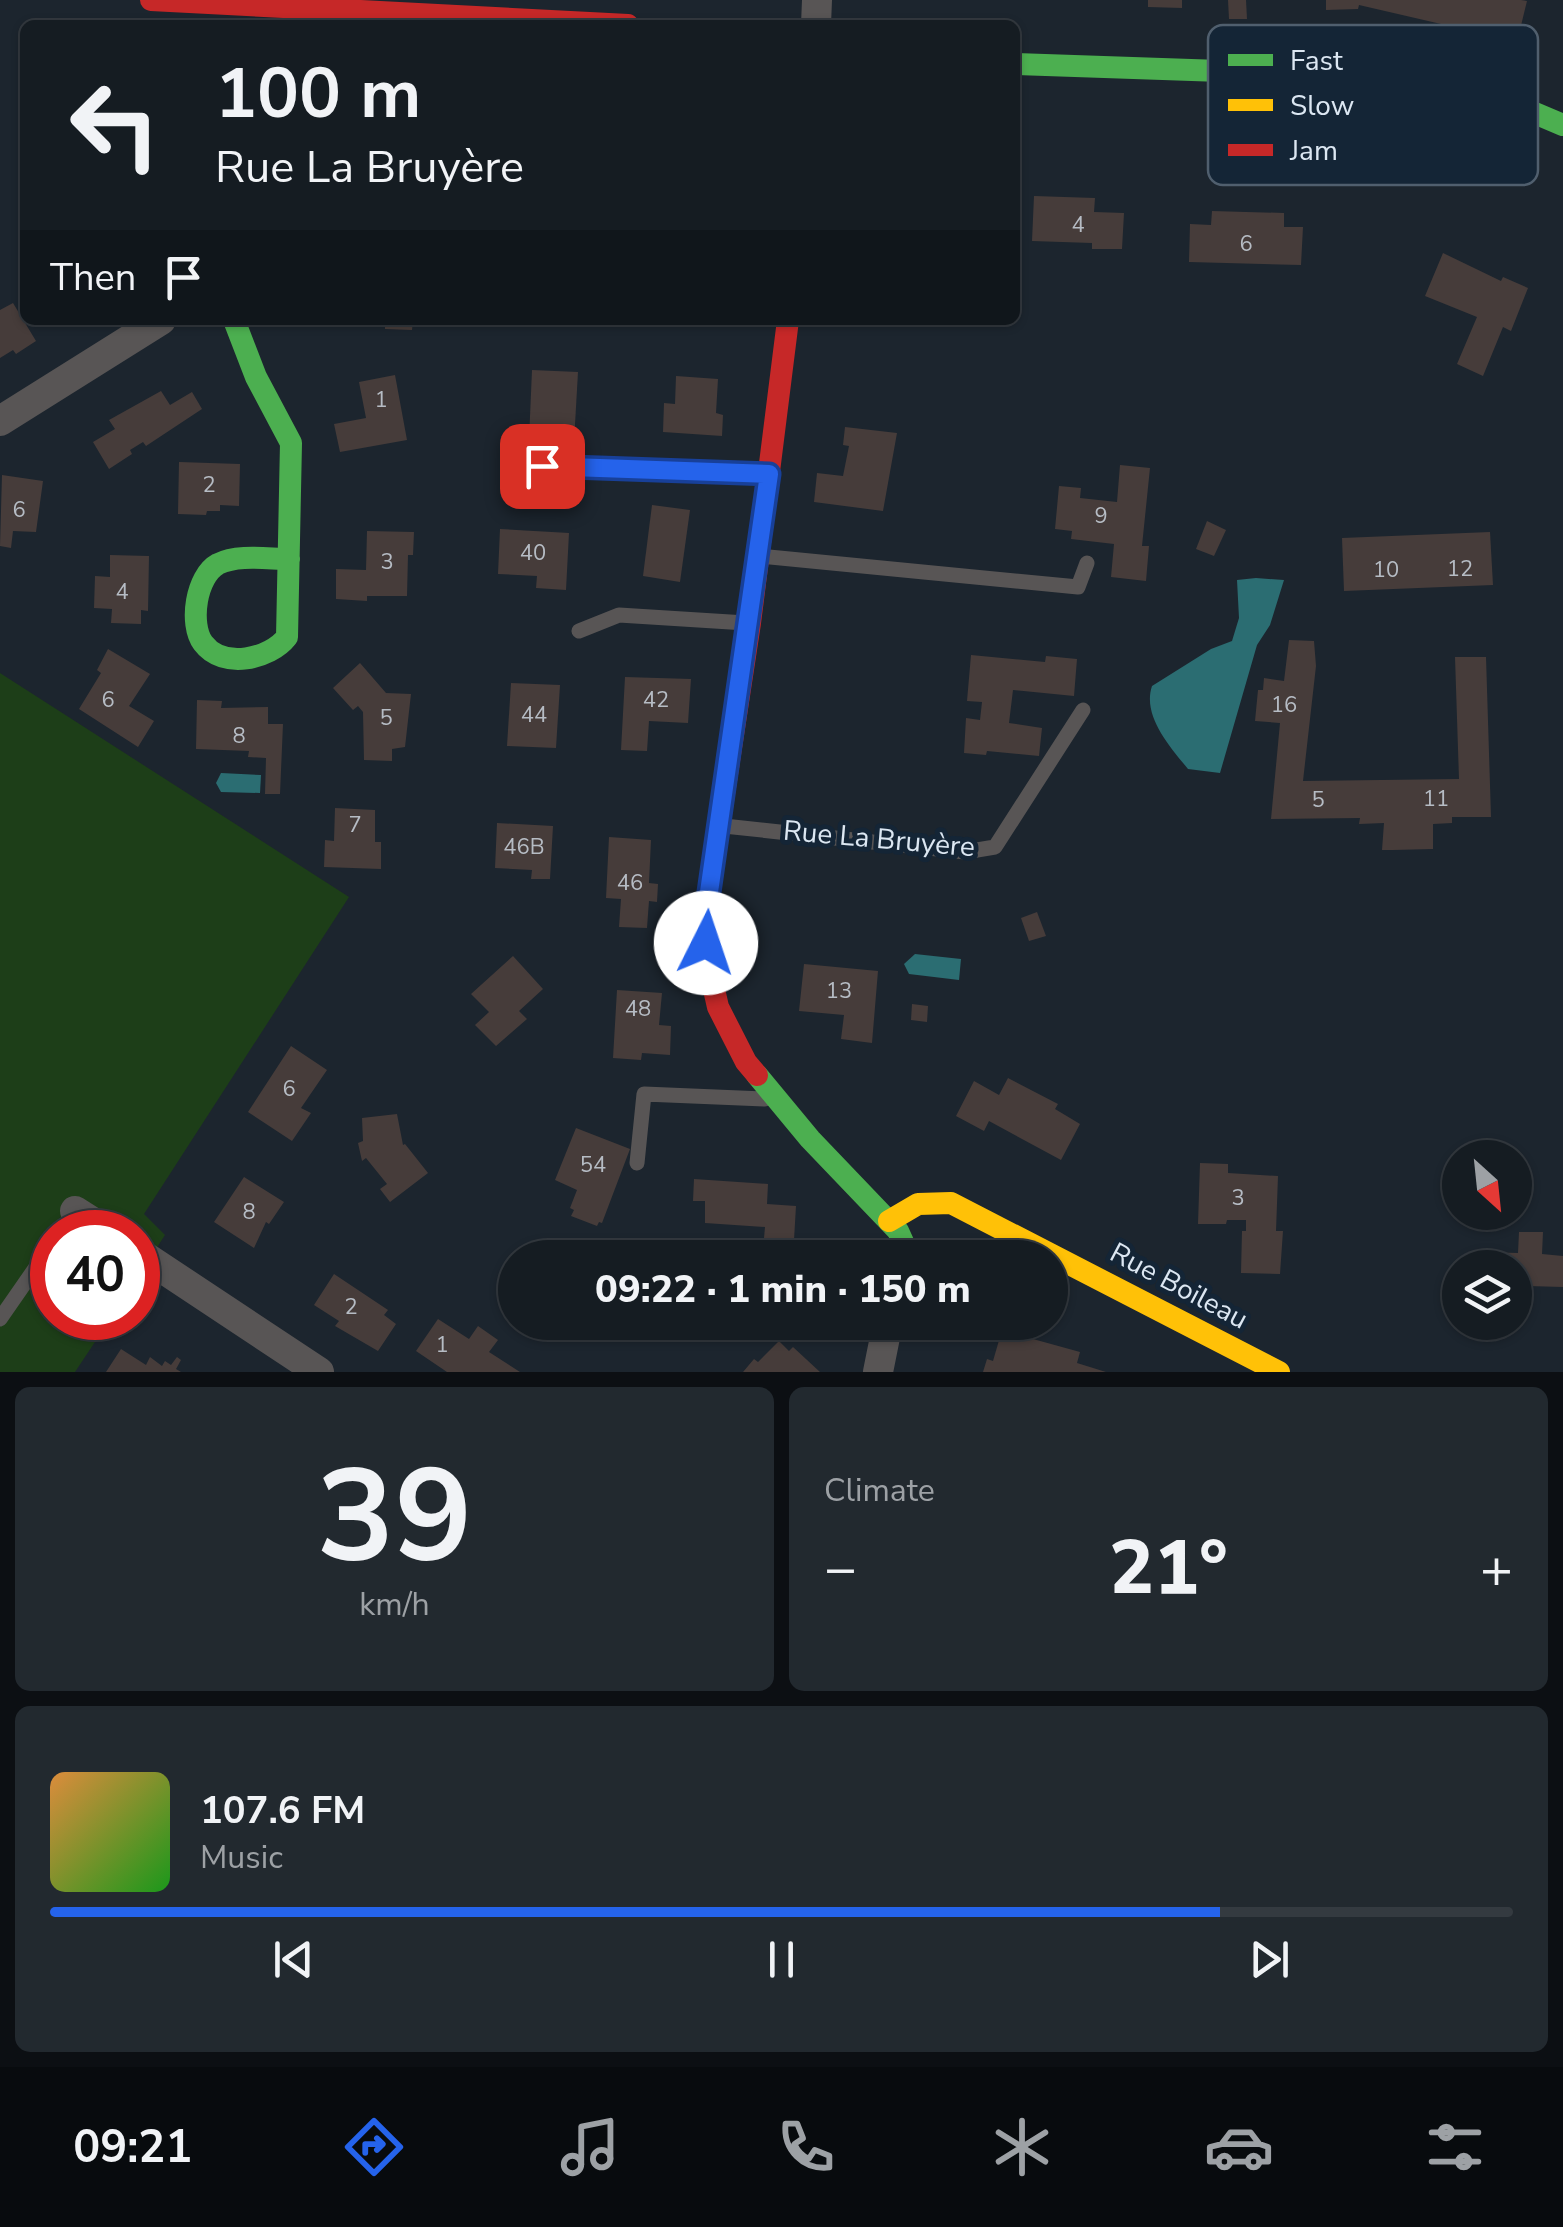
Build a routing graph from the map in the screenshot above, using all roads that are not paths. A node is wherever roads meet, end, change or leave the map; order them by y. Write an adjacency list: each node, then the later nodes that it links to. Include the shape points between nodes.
1 (151, 0): 2 (street)
2 (308, 16): 3 (street)
3 (450, 20)
4 (1020, 64): 5 (street)
5 (1208, 70)
6 (1538, 114): 7 (street)
7 (1563, 125)
8 (153, 325): 11 (street)
9 (236, 325): 15 (street, via 291,444)
10 (787, 325): 13 (street)
11 (0, 421)
12 (542, 466): 13 (lane)
13 (769, 474): 14 (street)
14 (758, 556): 16 (lane, via 1078,587); 17 (street)
15 (289, 559): 15 (street, via 227,562 205,574 197,631 206,647 215,654 259,657 280,647 288,637)
16 (1087, 563)
17 (750, 623): 18 (lane, via 619,615); 20 (street)
18 (579, 631)
19 (1083, 710): 20 (lane, Rue La Bruyère, via 995,847 966,852)
20 (720, 825): 21 (street, via 707,906 712,986 734,1042)
21 (775, 1100): 22 (lane, via 644,1094); 23 (street)
22 (637, 1163)
23 (890, 1220): 24 (street); 31 (street, Rue Boileau, via 924,1200 951,1203)
24 (902, 1240)
25 (160, 1267): 29 (street)
26 (30, 1276): 27 (lane)
27 (0, 1319)
28 (884, 1340): 30 (street)
29 (319, 1372)
30 (878, 1372)
31 (1278, 1372)

